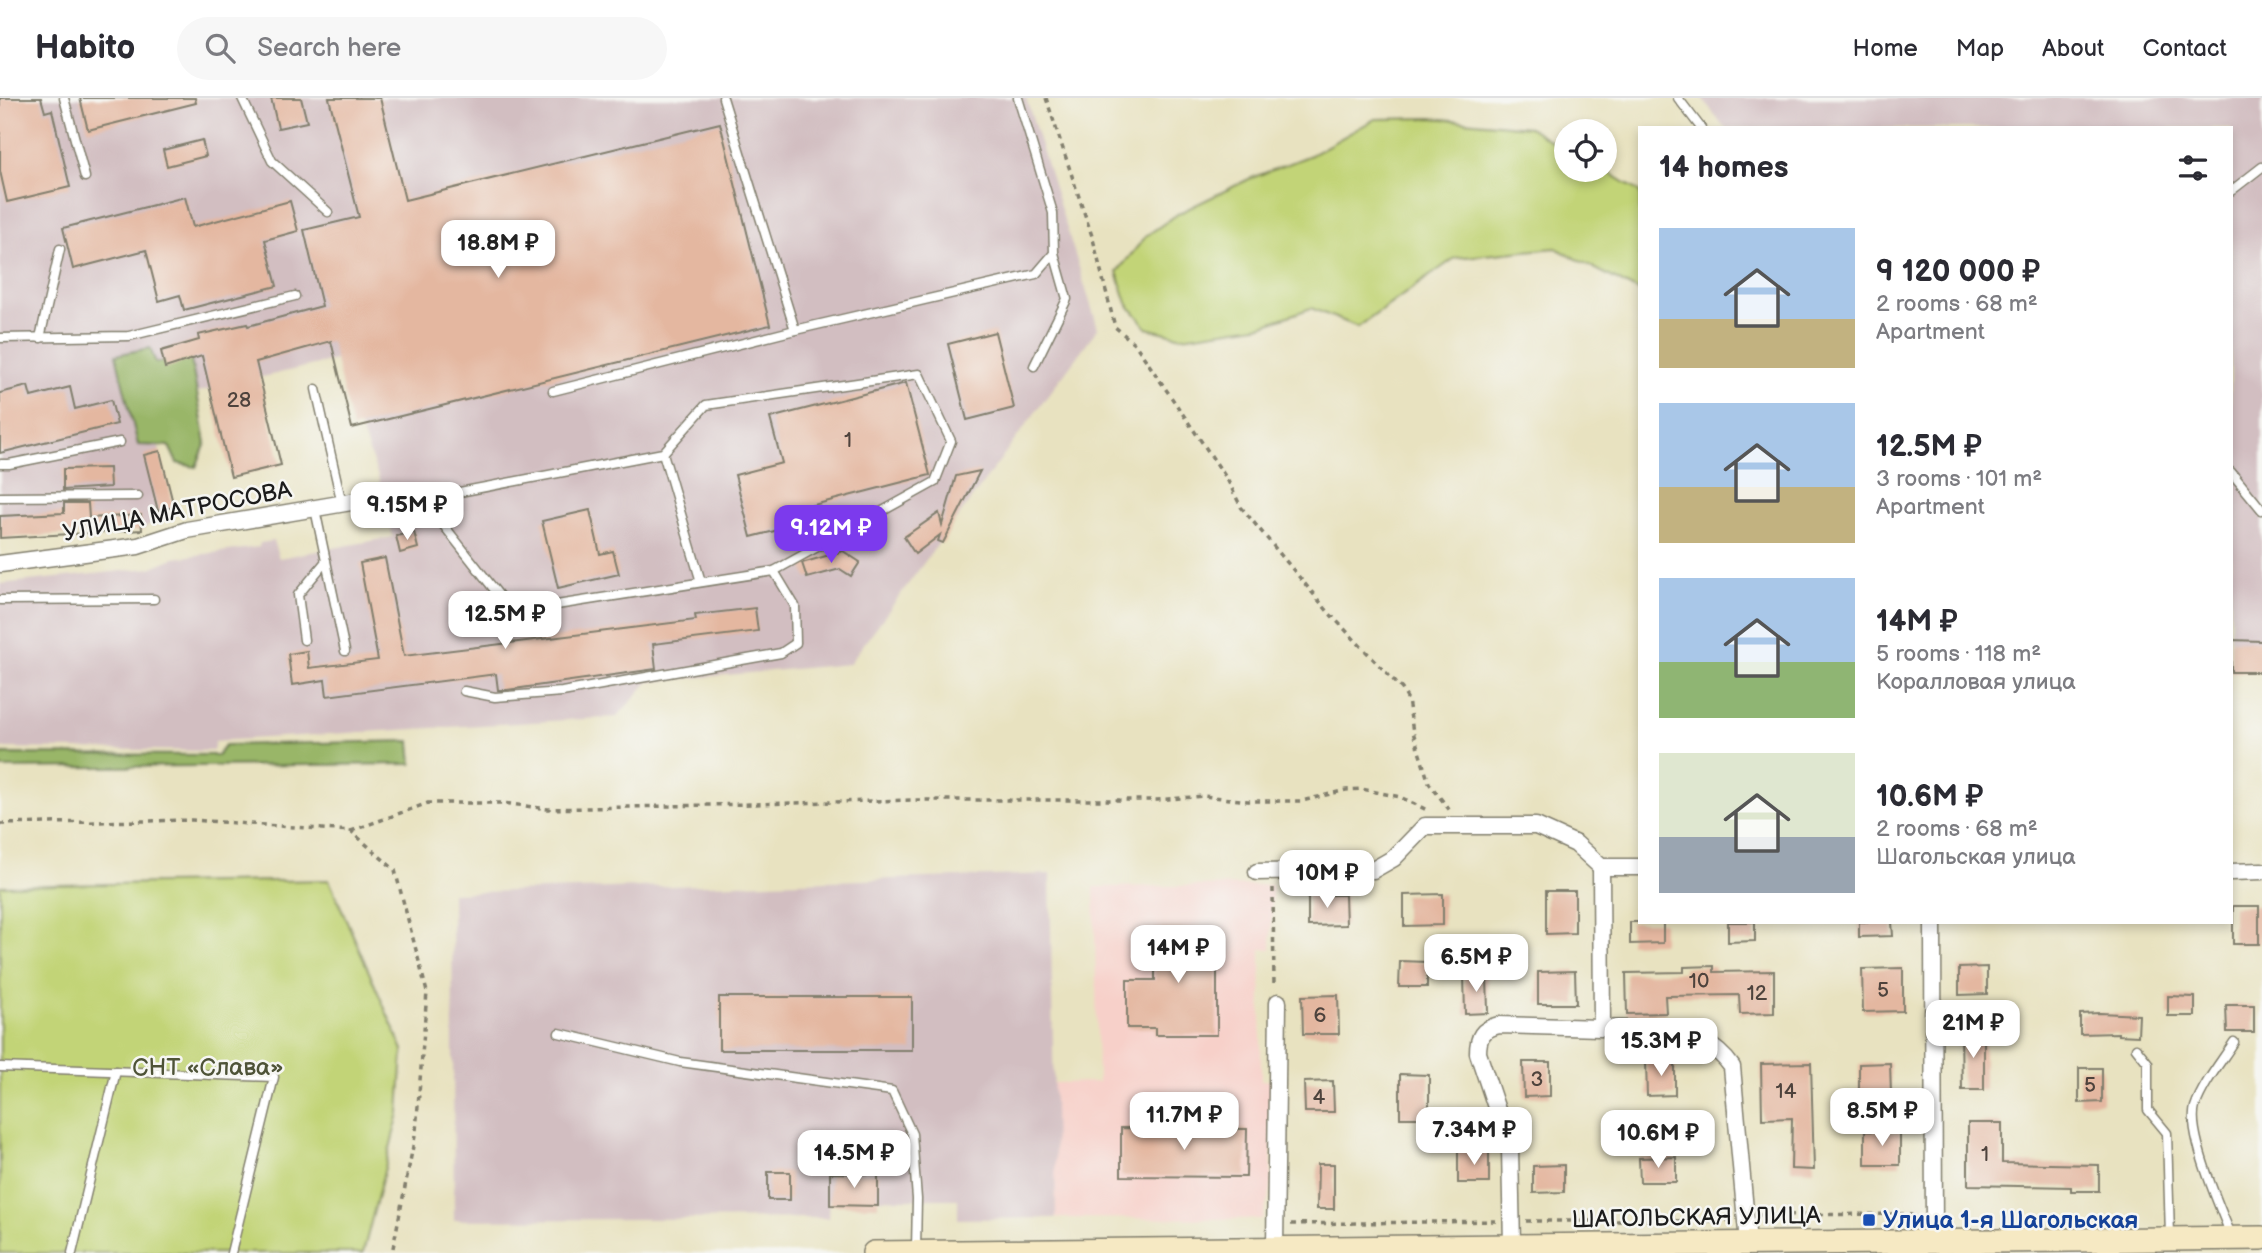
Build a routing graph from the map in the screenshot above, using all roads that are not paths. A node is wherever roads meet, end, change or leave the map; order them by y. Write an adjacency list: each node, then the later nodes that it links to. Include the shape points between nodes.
1 (64, 98): 8 (lane)
2 (242, 98): 10 (lane, via 272,161)
3 (723, 98): 14 (lane)
4 (1018, 98): 12 (lane, via 1053,213)
5 (1678, 98): 6 (lane)
6 (1699, 126)
7 (2262, 167): 9 (lane)
8 (85, 177)
9 (2233, 189)
10 (328, 212)
11 (60, 250): 16 (lane)
12 (1054, 253): 14 (lane, via 1036,274); 17 (lane, via 1067,299)
13 (295, 296): 16 (lane, via 129,336)
14 (795, 330): 19 (lane)
15 (0, 338): 16 (lane)
16 (40, 338)
17 (1034, 366)
18 (316, 388): 28 (lane)
19 (553, 391)
20 (120, 442): 22 (lane)
21 (663, 453): 26 (lane); 33 (lane, via 706,405 919,373 951,441 935,482); 34 (lane)
22 (0, 464)
23 (2233, 474): 30 (lane)
24 (138, 496): 25 (lane)
25 (0, 497)
26 (423, 499): 27 (lane); 34 (lane, via 512,612)
27 (363, 500): 28 (street, УЛИЦА МАТРОСОВА)
28 (342, 504): 29 (street, УЛИЦА МАТРОСОВА)
29 (315, 509): 31 (lane); 32 (street, УЛИЦА МАТРОСОВА, via 187,530 138,546)
30 (2262, 510)
31 (326, 561): 37 (lane, via 298,595); 38 (lane)
32 (0, 564)
33 (774, 571): 34 (lane); 39 (lane, via 794,606 796,643 781,653 562,692 495,697)
34 (701, 582)
35 (154, 598): 36 (lane)
36 (0, 600)
37 (304, 640)
38 (345, 651)
39 (464, 691)
40 (1601, 867): 41 (street); 43 (street, via 1576,844 1536,826 1461,825 1425,826 1394,858 1373,870); 47 (street)
41 (1638, 867)
42 (2262, 871): 44 (street)
43 (1265, 872)
44 (2233, 872)
45 (1933, 924): 53 (street)
46 (1278, 1002): 61 (street)
47 (1602, 1027): 57 (street, via 1499,1025 1481,1034 1478,1053 1510,1149); 58 (street, via 1677,1032 1708,1043 1732,1067 1747,1214)
48 (559, 1033): 63 (lane, via 680,1062 892,1091 912,1134)
49 (2234, 1042): 56 (lane, via 2194,1109 2194,1132)
50 (2136, 1048): 54 (lane, via 2148,1063 2148,1110 2167,1133)
51 (0, 1067): 52 (lane)
52 (116, 1071): 65 (lane); 66 (lane, via 274,1077)
53 (1934, 1232): 58 (main road, ШАГОЛЬСКАЯ УЛИЦА); 59 (main road, ШАГОЛЬСКАЯ УЛИЦА)
54 (2169, 1238): 56 (main road, ШАГОЛЬСКАЯ УЛИЦА); 60 (main road, ШАГОЛЬСКАЯ УЛИЦА)
55 (2262, 1238): 56 (main road, ШАГОЛЬСКАЯ УЛИЦА)
56 (2227, 1240)
57 (1512, 1245): 58 (main road, ШАГОЛЬСКАЯ УЛИЦА); 61 (main road, ШАГОЛЬСКАЯ УЛИЦА)
58 (1739, 1247)
59 (1966, 1247): 60 (main road, ШАГОЛЬСКАЯ УЛИЦА)
60 (2022, 1247)
61 (1275, 1248): 62 (main road, ШАГОЛЬСКАЯ УЛИЦА)
62 (1198, 1251): 64 (main road, ШАГОЛЬСКАЯ УЛИЦА)
63 (916, 1252): 64 (main road, ШАГОЛЬСКАЯ УЛИЦА); 67 (main road, ШАГОЛЬСКАЯ УЛИЦА)
64 (1130, 1252)
65 (72, 1253)
66 (231, 1253)
67 (874, 1253)

